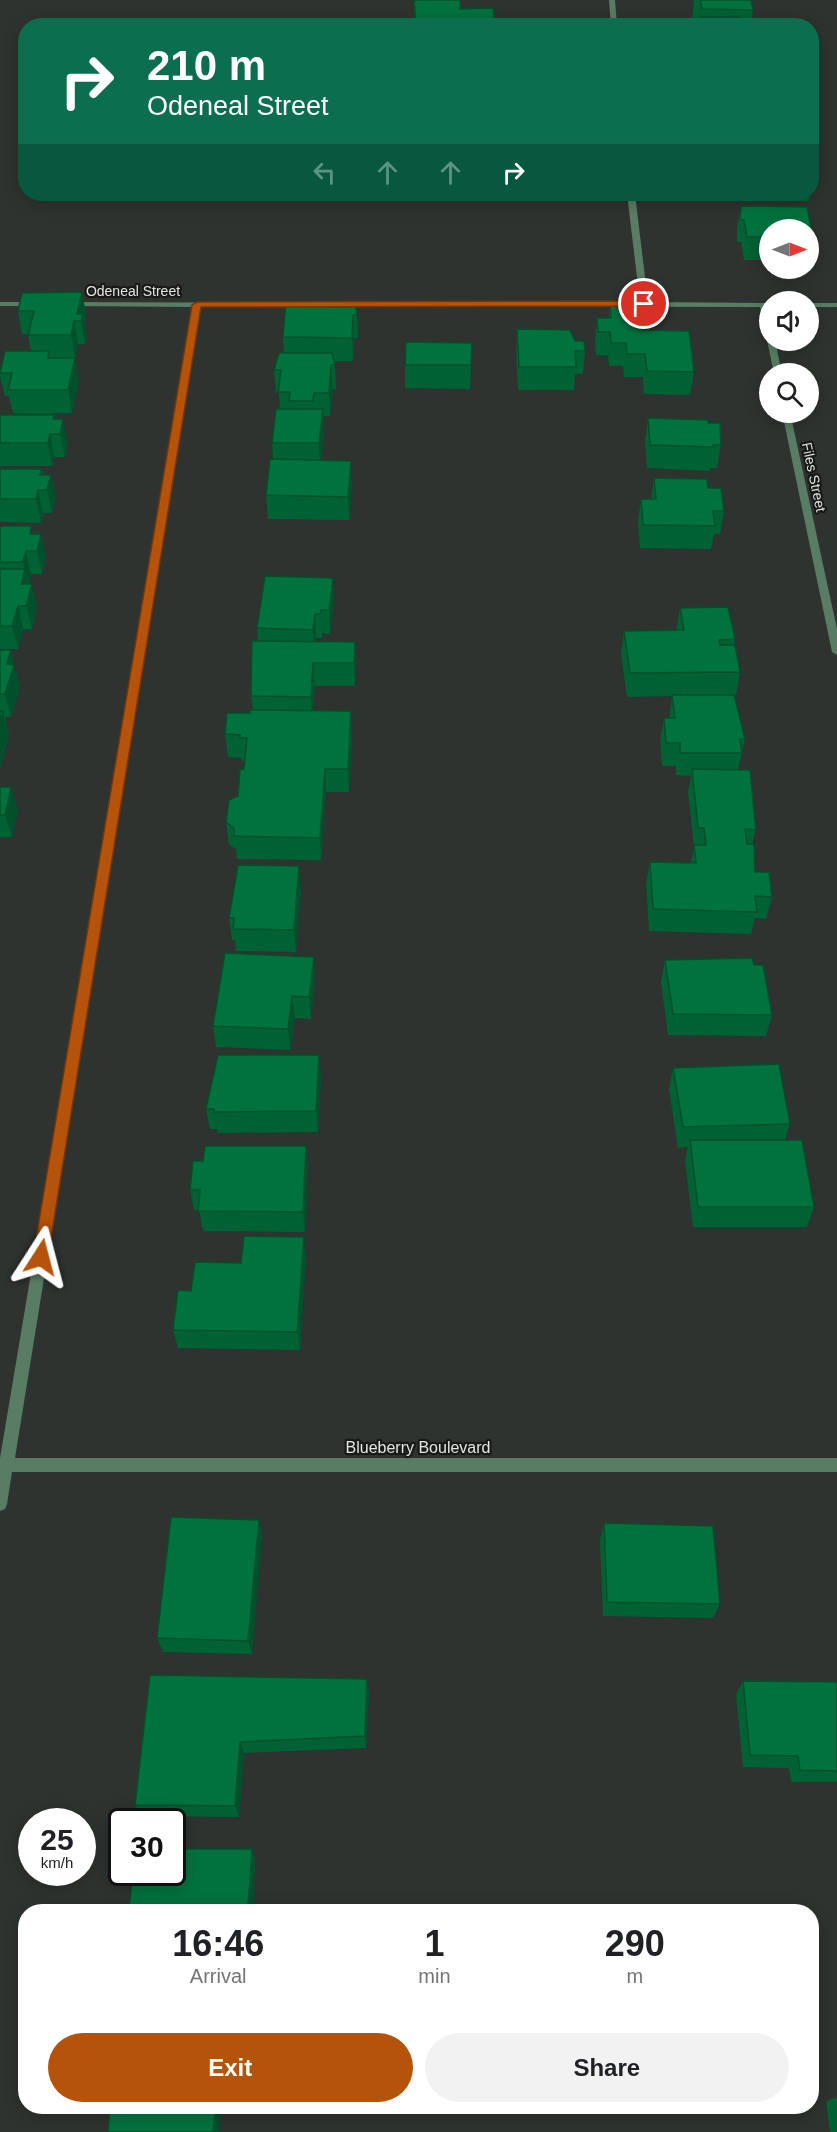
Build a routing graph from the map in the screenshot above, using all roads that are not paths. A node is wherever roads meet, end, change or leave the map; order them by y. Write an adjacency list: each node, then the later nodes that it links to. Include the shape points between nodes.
1 (612, 0): 2 (street)
2 (613, 18)
3 (632, 201): 9 (street)
4 (0, 304): 5 (street)
5 (46, 304)
6 (58, 304): 10 (street, Odeneal Street)
7 (314, 304): 10 (street, Odeneal Street)
8 (326, 304): 9 (street)
9 (644, 304): 11 (street)
10 (197, 305): 16 (street)
11 (759, 305)
12 (819, 305): 13 (street)
13 (837, 305)
14 (788, 423): 15 (street, Files Street)
15 (837, 652)
16 (3, 1465): 17 (street, Blueberry Boulevard); 18 (street)
17 (837, 1465)
18 (0, 1504)

